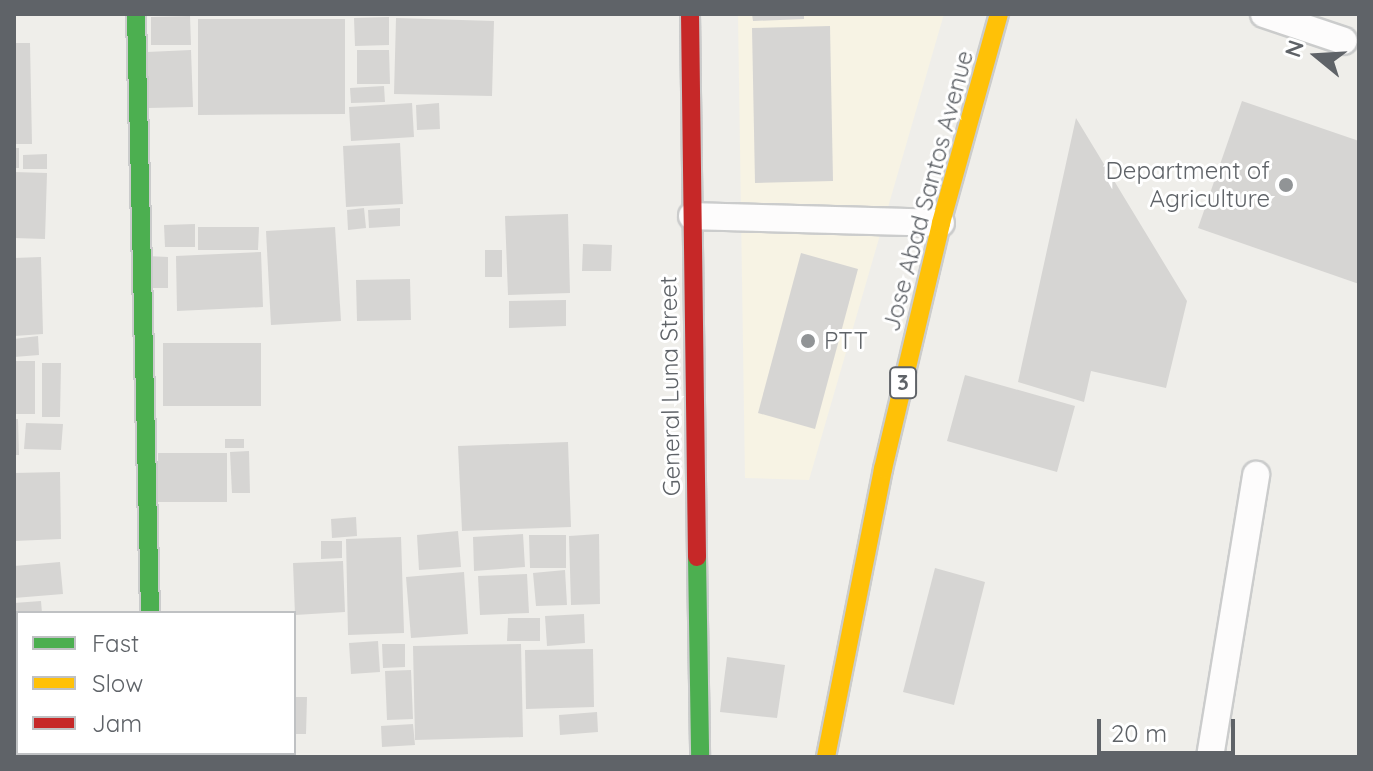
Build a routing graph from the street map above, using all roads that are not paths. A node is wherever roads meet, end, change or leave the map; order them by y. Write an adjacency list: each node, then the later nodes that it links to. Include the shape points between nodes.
1 (136, 14): 9 (main road)
2 (690, 14): 6 (main road, General Luna Street)
3 (999, 14): 7 (main road, Jose Abad Santos Avenue / 3)
4 (1264, 14): 5 (lane)
5 (1344, 41)
6 (692, 216): 7 (lane); 10 (main road, General Luna Street)
7 (941, 223): 11 (main road, Jose Abad Santos Avenue / 3, via 883,469)
8 (1256, 475): 12 (lane)
9 (150, 611)
10 (700, 757)
11 (826, 757)
12 (1210, 757)

